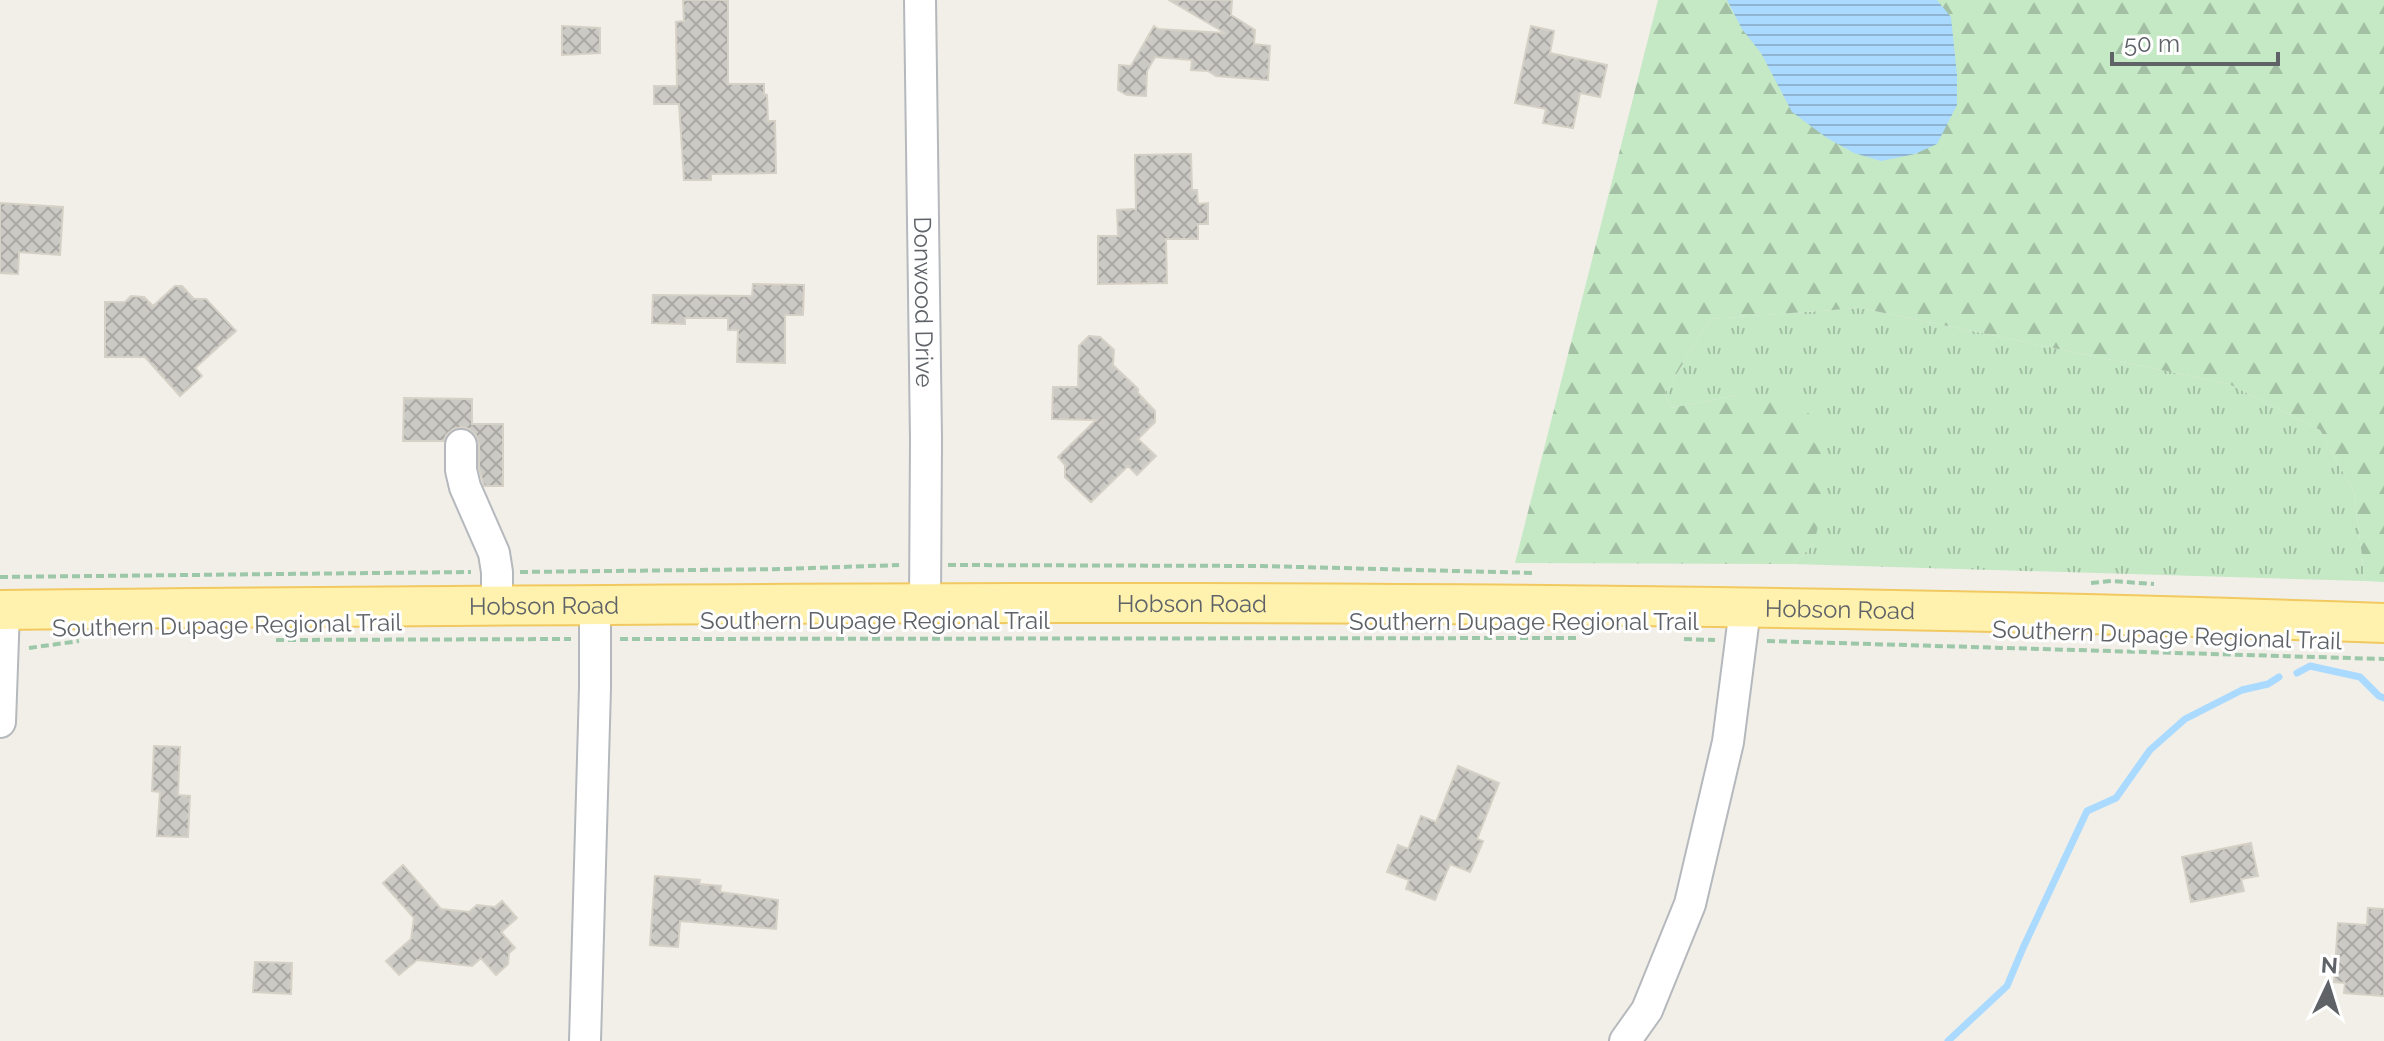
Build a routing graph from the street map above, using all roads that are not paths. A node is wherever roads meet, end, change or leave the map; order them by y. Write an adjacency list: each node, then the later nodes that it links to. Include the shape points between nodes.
1 (920, 0): 5 (street, Donwood Drive)
2 (461, 445): 3 (street, via 465,487 488,536)
3 (497, 590): 4 (main road, Hobson Road); 6 (main road, Hobson Road)
4 (1, 599): 9 (street)
5 (925, 604): 6 (main road, Hobson Road); 8 (main road, Hobson Road, via 1275,603)
6 (596, 622): 10 (street)
7 (2384, 623): 8 (main road, Hobson Road, via 1988,613)
8 (1751, 625): 11 (street, via 1690,904 1647,1010)
9 (0, 722)
10 (585, 1041)
11 (1625, 1041)

